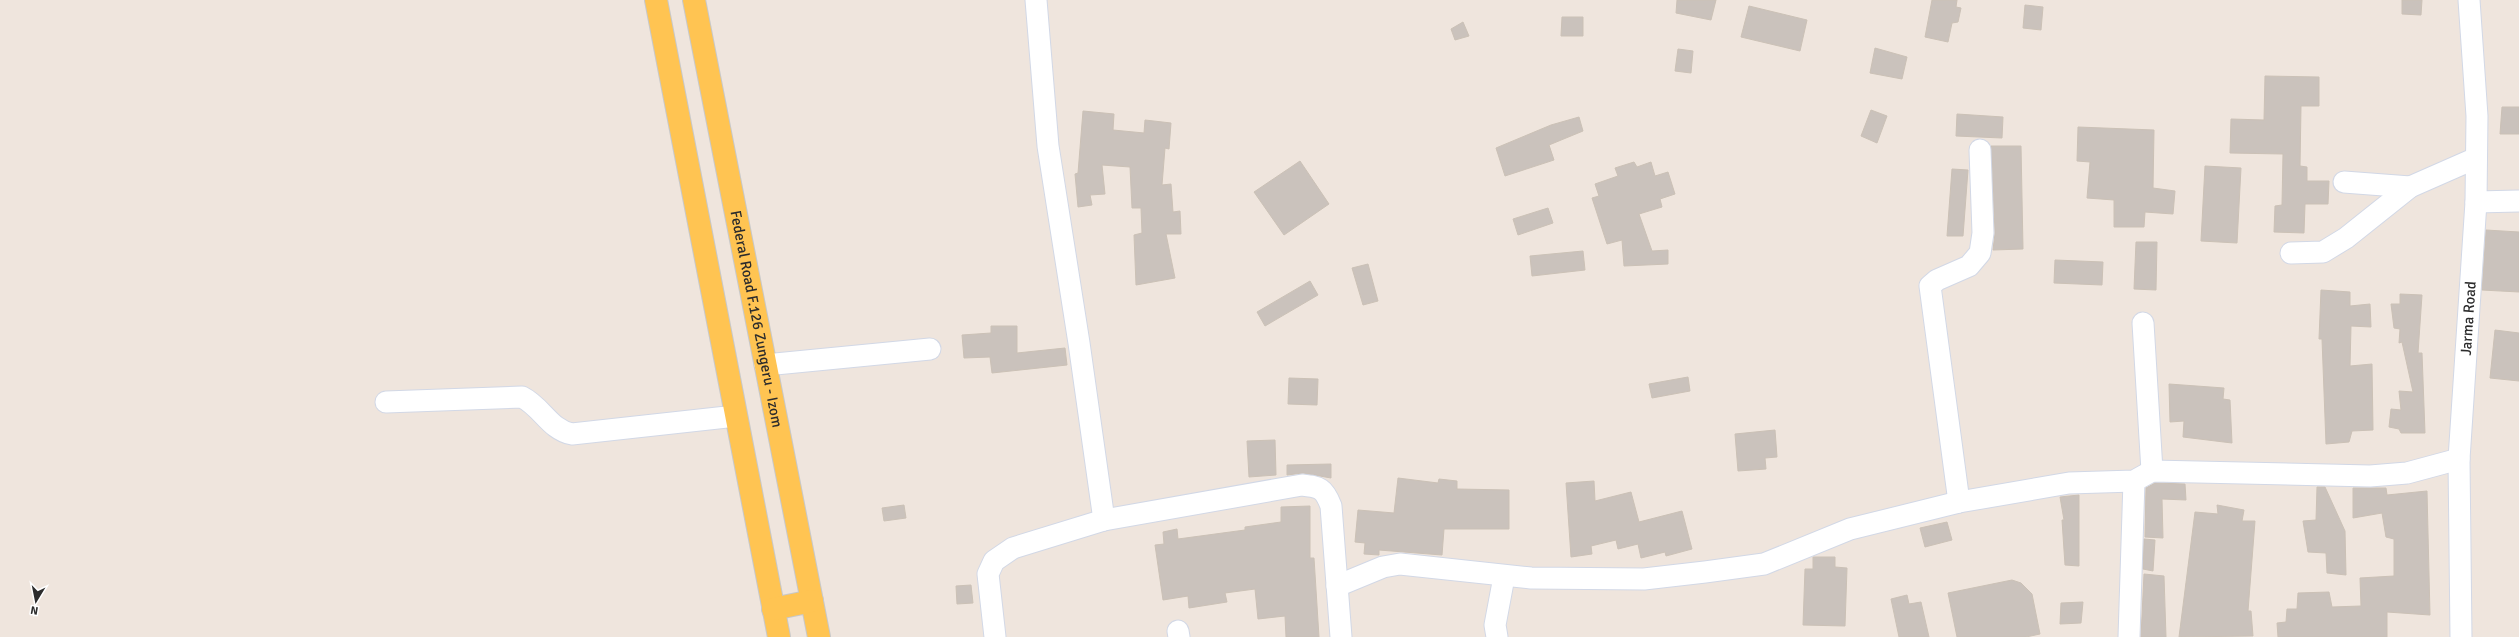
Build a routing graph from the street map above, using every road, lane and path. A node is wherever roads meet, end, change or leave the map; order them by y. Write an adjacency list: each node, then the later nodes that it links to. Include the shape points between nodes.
1 (656, 0): 16 (main road)
2 (694, 0): 14 (main road, Federal Road F.126 Zungeru - Izom)
3 (1036, 0): 21 (street, via 1048,146)
4 (2469, 0): 6 (street, Jarma Road, via 2475,61)
5 (1980, 150): 20 (street, via 1983,233 1980,252 1969,266 1930,286)
6 (2476, 158): 8 (street); 10 (street, Jarma Road)
7 (2344, 182): 8 (street)
8 (2410, 187): 11 (street, via 2346,238 2323,252)
9 (2519, 201): 10 (street)
10 (2476, 202): 17 (street, Jarma Road)
11 (2291, 253)
12 (2143, 323): 18 (street)
13 (930, 349): 14 (street)
14 (765, 365): 24 (main road, Federal Road F.126 Zungeru - Izom)
15 (386, 402): 16 (street, via 522,397 530,400 561,432 572,434)
16 (736, 416): 25 (main road)
17 (2459, 459): 18 (street, via 2407,473 2370,476); 34 (street, Jarma Road)
18 (2152, 471): 19 (street)
19 (2134, 482): 20 (street, via 2069,483); 26 (street)
20 (1959, 502): 22 (street, via 1850,529 1764,564 1644,579)
21 (1104, 520): 23 (street, via 1302,485 1316,487 1326,493 1331,506); 29 (street, via 1013,548 994,561 988,574 988,586)
22 (1504, 577): 23 (street, via 1400,564 1383,567); 31 (street, via 1495,625)
23 (1337, 586): 30 (street)
24 (812, 601): 25 (main road); 28 (main road, Federal Road F.126 Zungeru - Izom)
25 (774, 609): 27 (main road)
26 (2129, 616): 32 (street); 33 (street)
27 (779, 637)
28 (819, 637)
29 (995, 637)
30 (1341, 637)
31 (1497, 637)
32 (2115, 637)
33 (2129, 637)
34 (2461, 637)

